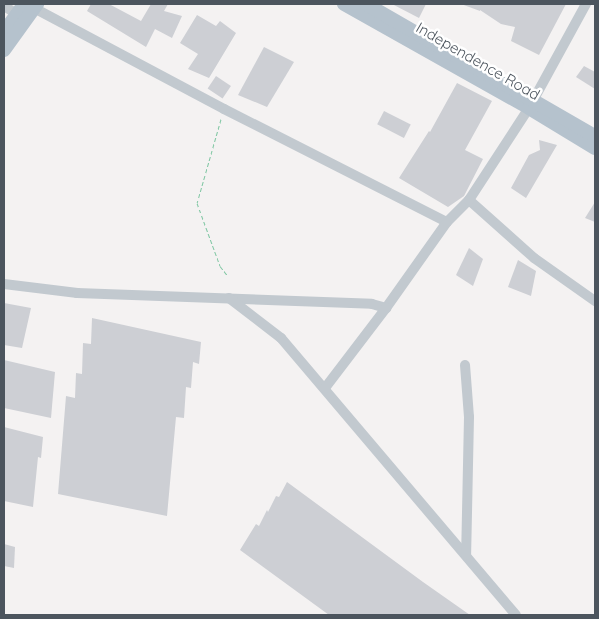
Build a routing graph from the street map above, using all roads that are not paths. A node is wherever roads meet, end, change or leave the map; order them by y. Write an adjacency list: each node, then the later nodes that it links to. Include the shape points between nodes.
1 (344, 4): 8 (main road, Independence Road)
2 (366, 4): 8 (main road, Independence Road)
3 (586, 4): 8 (street)
4 (4, 6): 5 (street)
5 (28, 7): 6 (main road); 7 (main road); 12 (street)
6 (4, 32)
7 (4, 50)
8 (532, 103): 9 (main road, Independence Road); 10 (main road, Independence Road); 11 (street)
9 (595, 136)
10 (595, 148)
11 (469, 200): 12 (street); 15 (street, via 551,272)
12 (447, 222): 16 (street)
13 (4, 284): 14 (street, via 77,293)
14 (229, 298): 16 (street, via 372,304); 18 (street, via 281,338)
15 (595, 301)
16 (386, 308): 18 (street)
17 (464, 365): 19 (street, via 469,416)
18 (325, 388): 19 (street)
19 (466, 555): 20 (street)
20 (516, 615)

